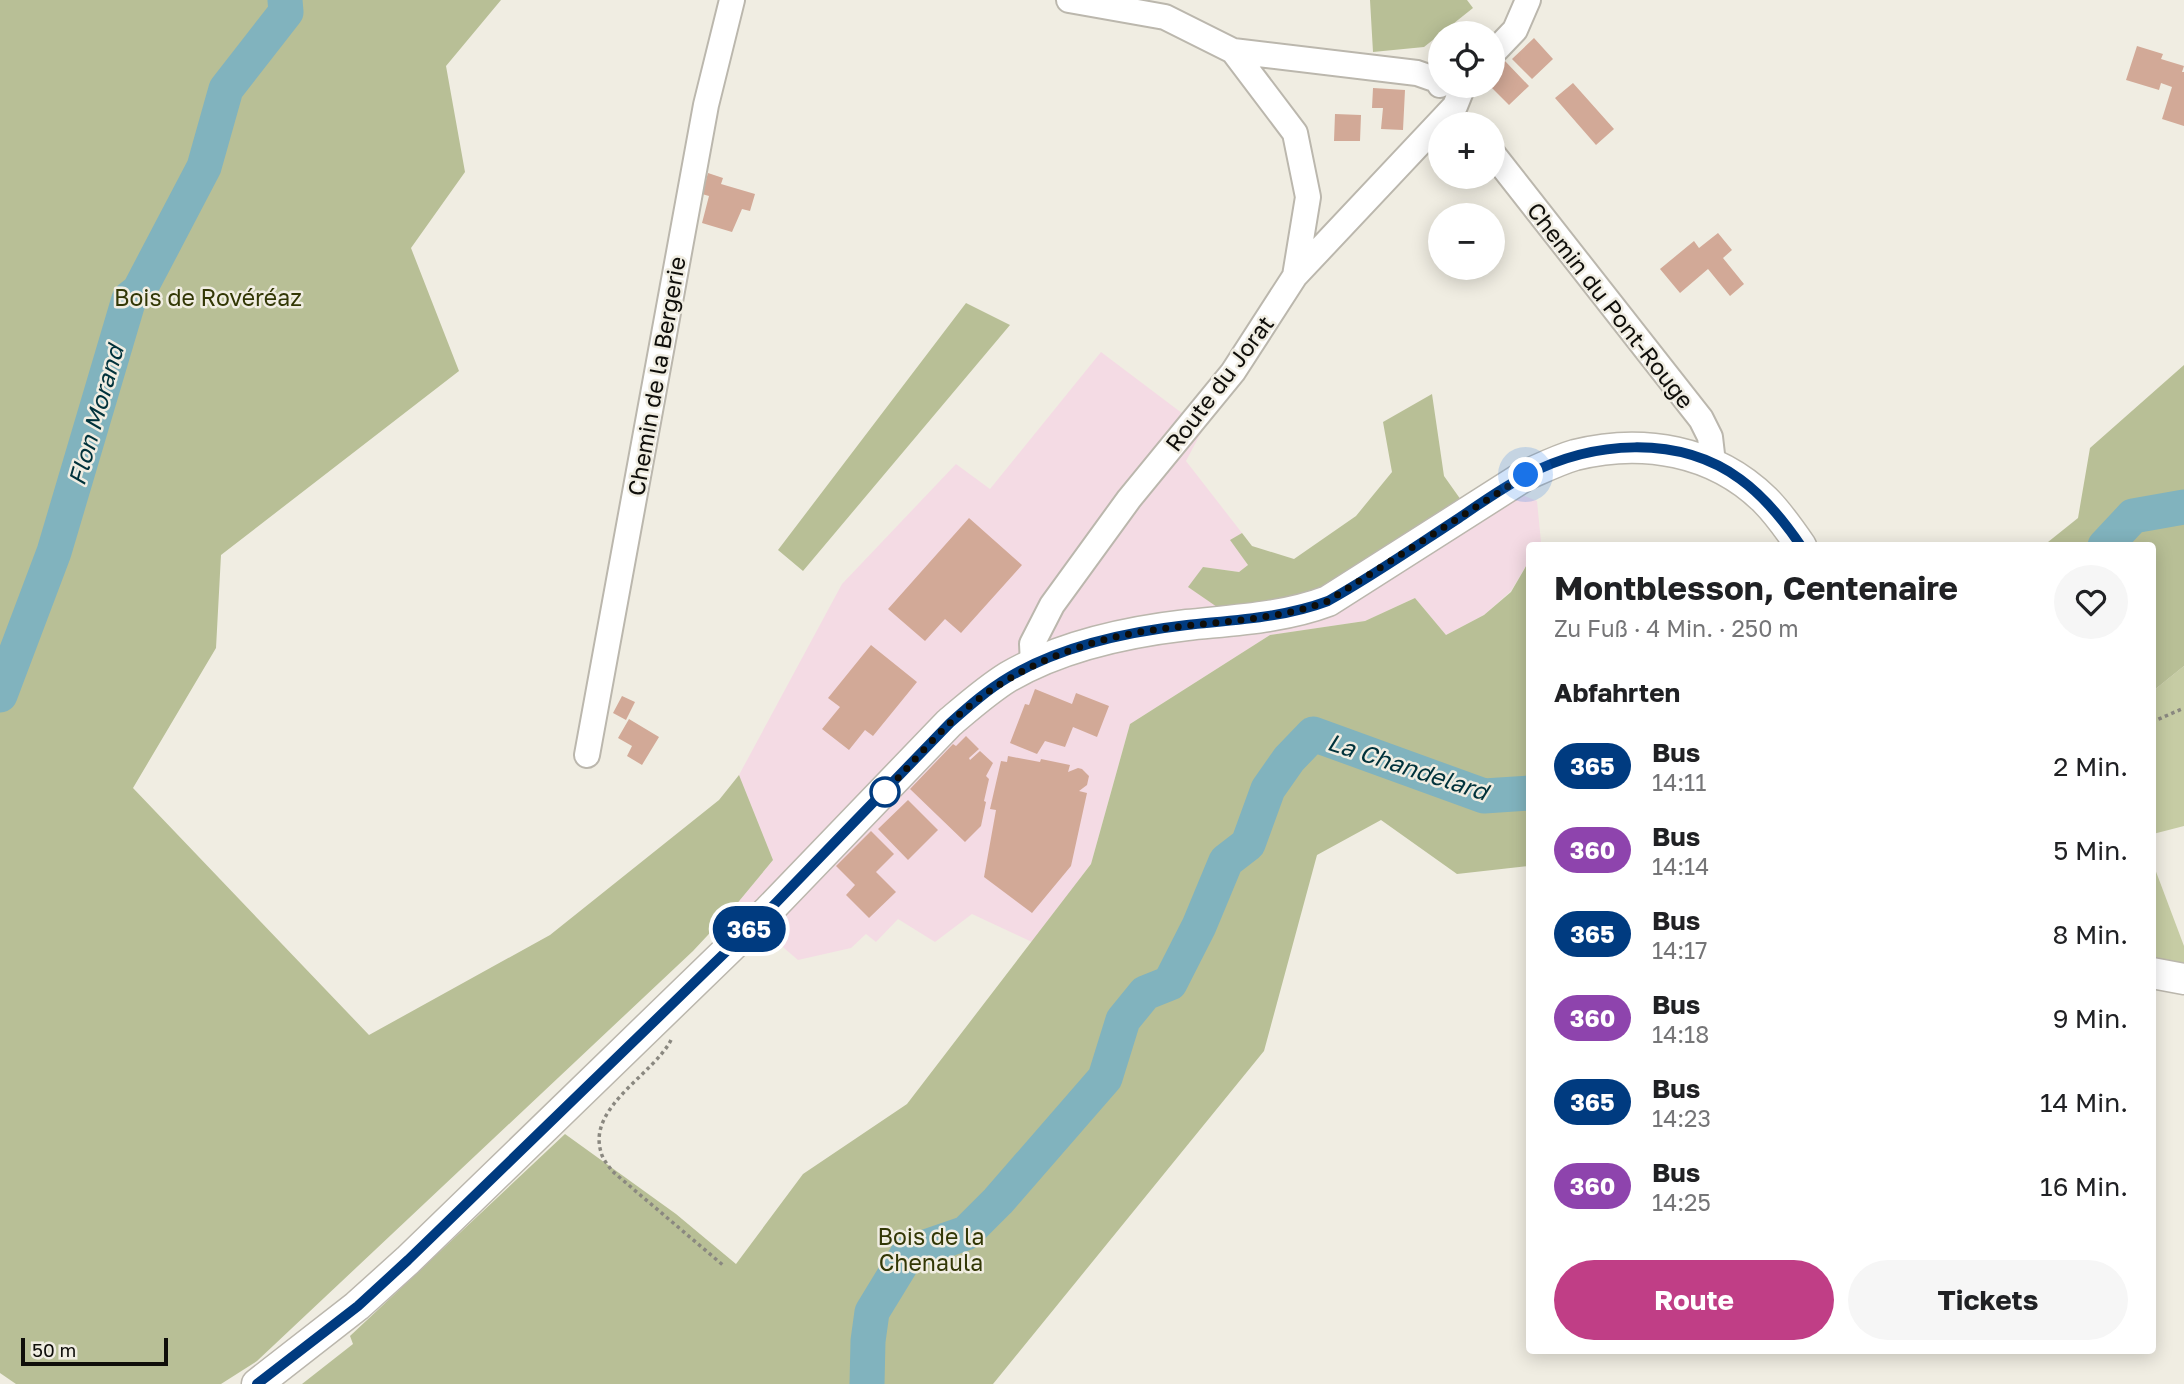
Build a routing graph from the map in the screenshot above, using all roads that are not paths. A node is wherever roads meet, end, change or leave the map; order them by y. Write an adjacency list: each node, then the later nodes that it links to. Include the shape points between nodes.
1 (733, 0): 13 (street, Chemin de la Bergerie, via 706,105)
2 (1069, 0): 5 (street, Route du Jorat, via 1165,17)
3 (1528, 0): 4 (street, via 1515,30)
4 (1505, 40)
5 (1233, 51): 6 (street); 9 (street, Route du Jorat, via 1295,133 1308,197)
6 (1428, 77)
7 (1453, 98): 9 (street)
8 (1505, 169): 10 (street, Chemin du Pont-Rouge, via 1701,419 1710,437)
9 (1295, 276): 12 (street, Route du Jorat, via 1233,372 1129,499 1052,605 1032,644)
10 (1713, 463): 11 (main road, via 1766,500); 12 (main road, via 1648,448 1573,456 1526,475 1328,601 1261,617 1143,631)
11 (1798, 542)
12 (1033, 664): 16 (main road, via 981,696 950,723 769,910 378,1288)
13 (587, 755)
14 (2156, 974): 15 (main road)
15 (2184, 979)
16 (257, 1384)

